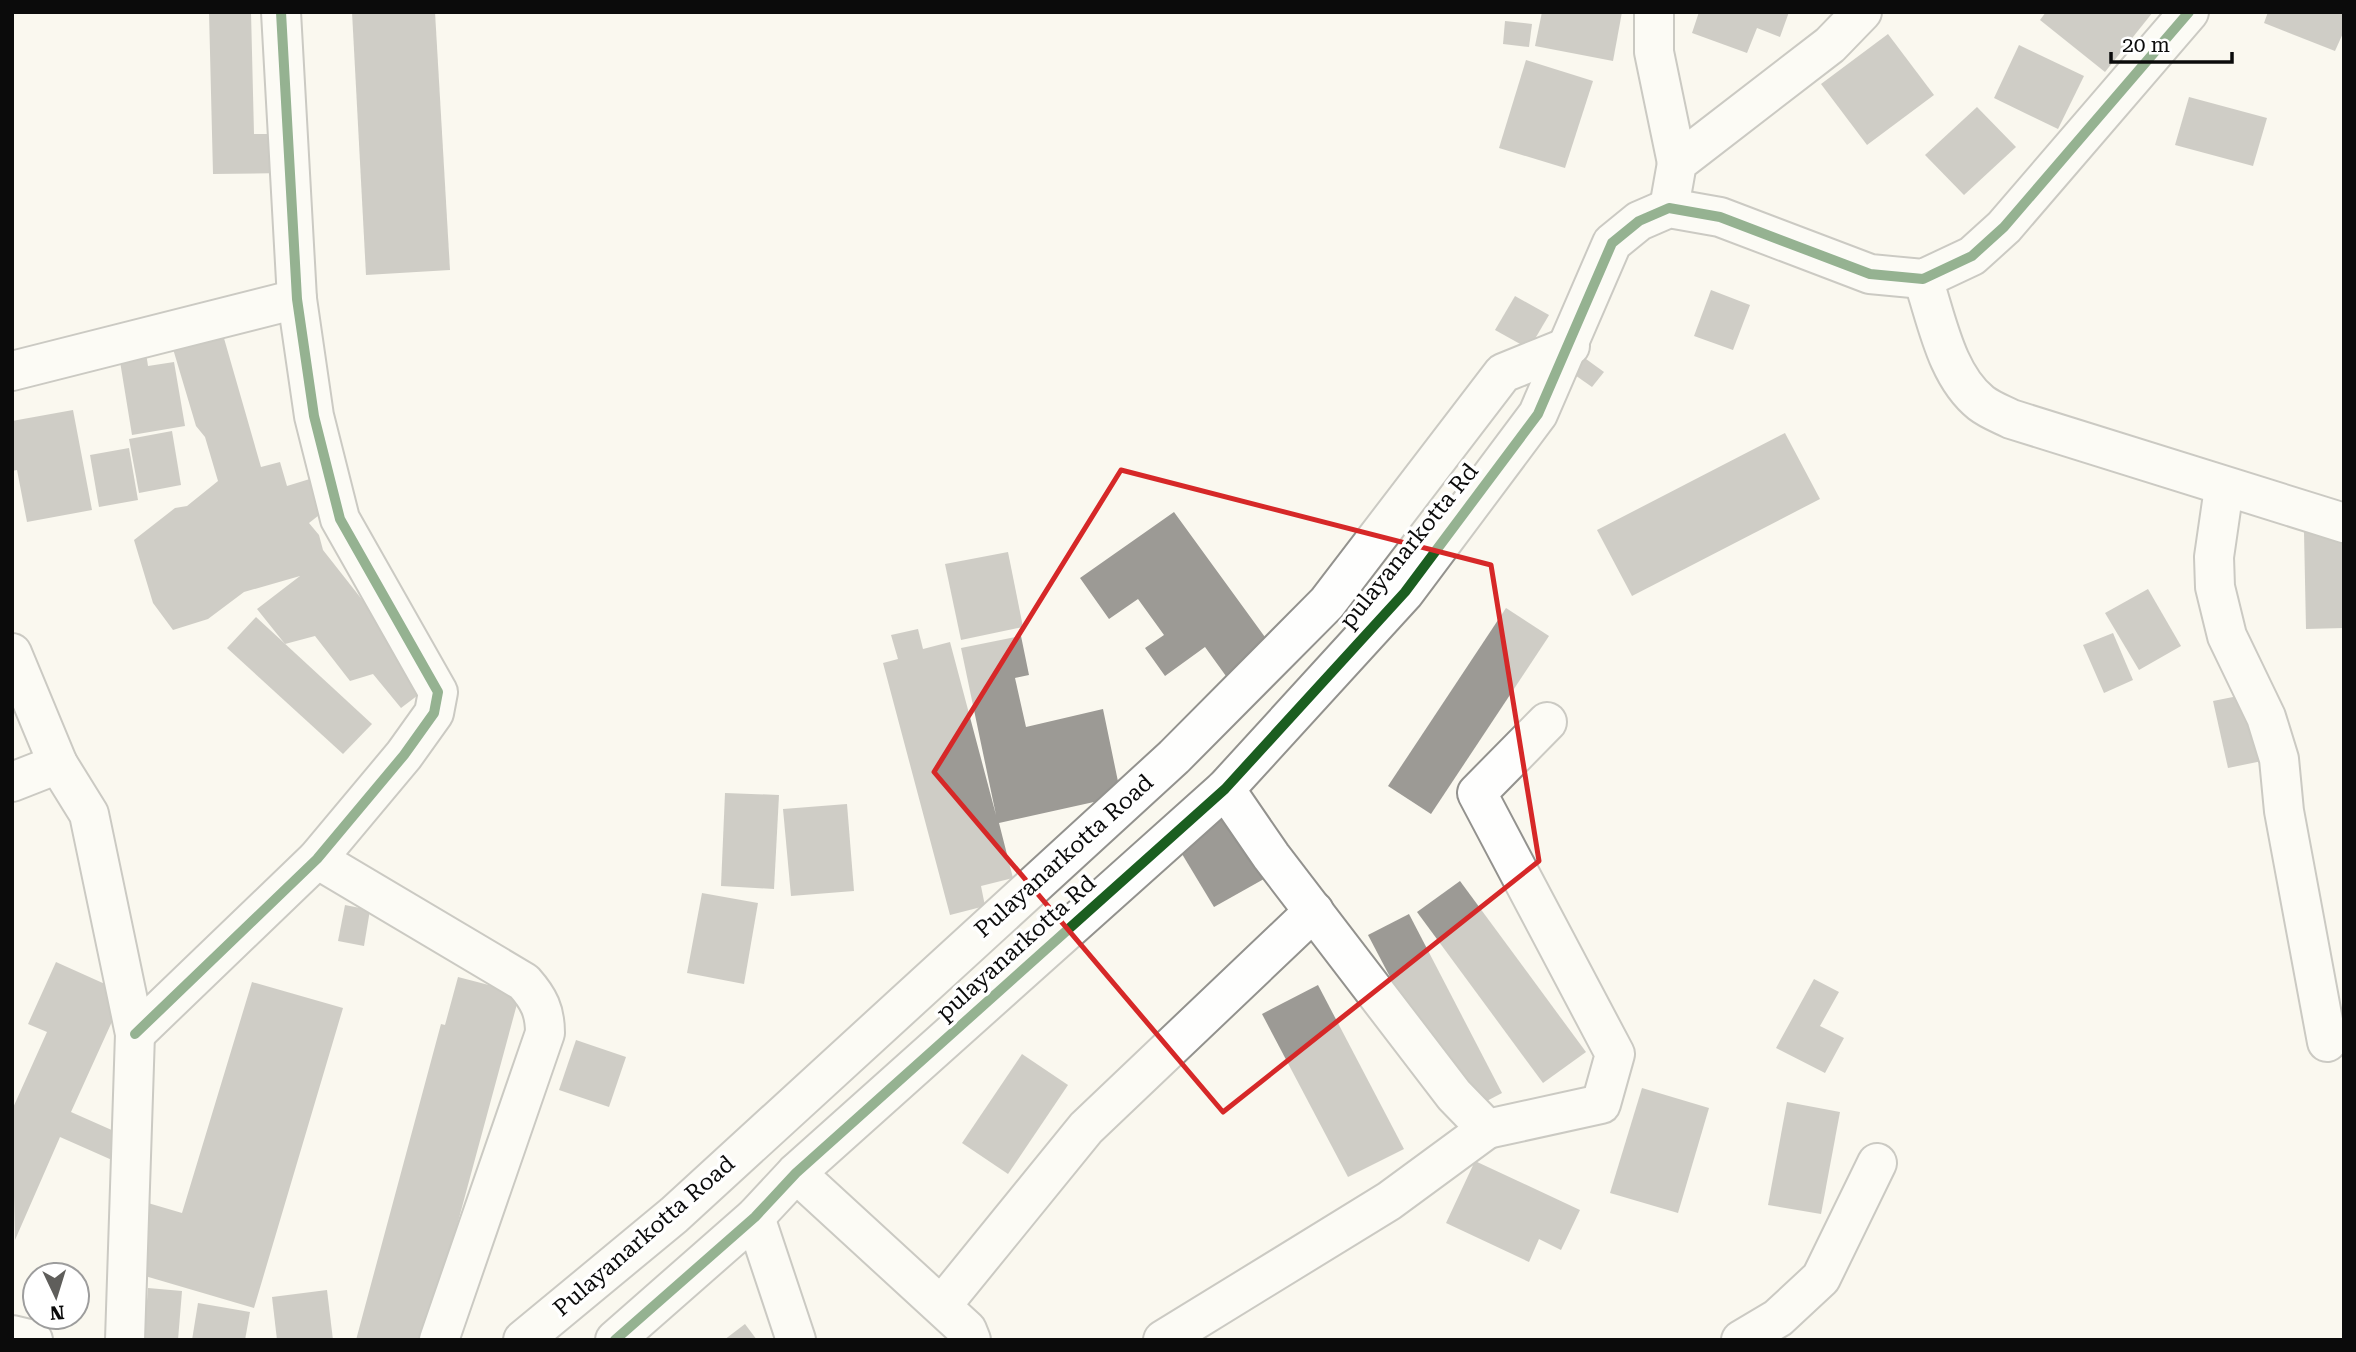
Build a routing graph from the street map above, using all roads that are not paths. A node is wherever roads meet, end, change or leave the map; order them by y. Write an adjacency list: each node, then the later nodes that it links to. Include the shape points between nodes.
1 (281, 12): 8 (street)
2 (1654, 12): 5 (street, via 1654,52)
3 (1862, 12): 5 (street, via 1830,45)
4 (2189, 12): 7 (street, via 2004,227 1972,256)
5 (1677, 163): 6 (street)
6 (1669, 208): 7 (street, via 1720,217 1870,274); 9 (street, pulayanarkotta Rd, via 1639,220 1612,243)
7 (1923, 279): 11 (street, via 1951,362 1983,405 2011,419)
8 (297, 299): 10 (street); 18 (street, via 314,416 340,519 438,692 434,713 404,755)
9 (1570, 346): 17 (street, pulayanarkotta Rd, via 1538,414 1405,592); 31 (street, Pulayanarkotta Road, via 1503,373 1327,603 1174,757 674,1215)
10 (12, 371)
11 (2224, 488): 12 (street); 21 (street, via 2214,557 2215,587 2227,636 2266,717 2279,759 2284,811)
12 (2344, 523)
13 (12, 653): 15 (street)
14 (1547, 722): 22 (street, via 1477,793 1615,1054 1601,1104)
15 (58, 764): 16 (street); 20 (street, via 89,814)
16 (12, 782)
17 (1225, 789): 19 (street); 24 (street, pulayanarkotta Rd)
18 (317, 859): 20 (street); 30 (street, via 524,982 545,1013 545,1033)
19 (1314, 911): 22 (street, via 1454,1095); 26 (street, via 1086,1128)
20 (135, 1034): 29 (street)
21 (2327, 1042)
22 (1487, 1129): 35 (street, via 1389,1201)
23 (1877, 1163): 36 (street, via 1821,1278 1778,1318)
24 (796, 1173): 25 (street, pulayanarkotta Rd); 26 (street)
25 (755, 1217): 32 (street, pulayanarkotta Rd); 33 (street)
26 (942, 1305): 34 (street)
27 (12, 1335): 28 (street)
28 (33, 1340)
29 (125, 1340)
30 (439, 1340)
31 (523, 1340)
32 (615, 1340)
33 (796, 1340)
34 (971, 1340)
35 (1163, 1340)
36 (1741, 1340)

